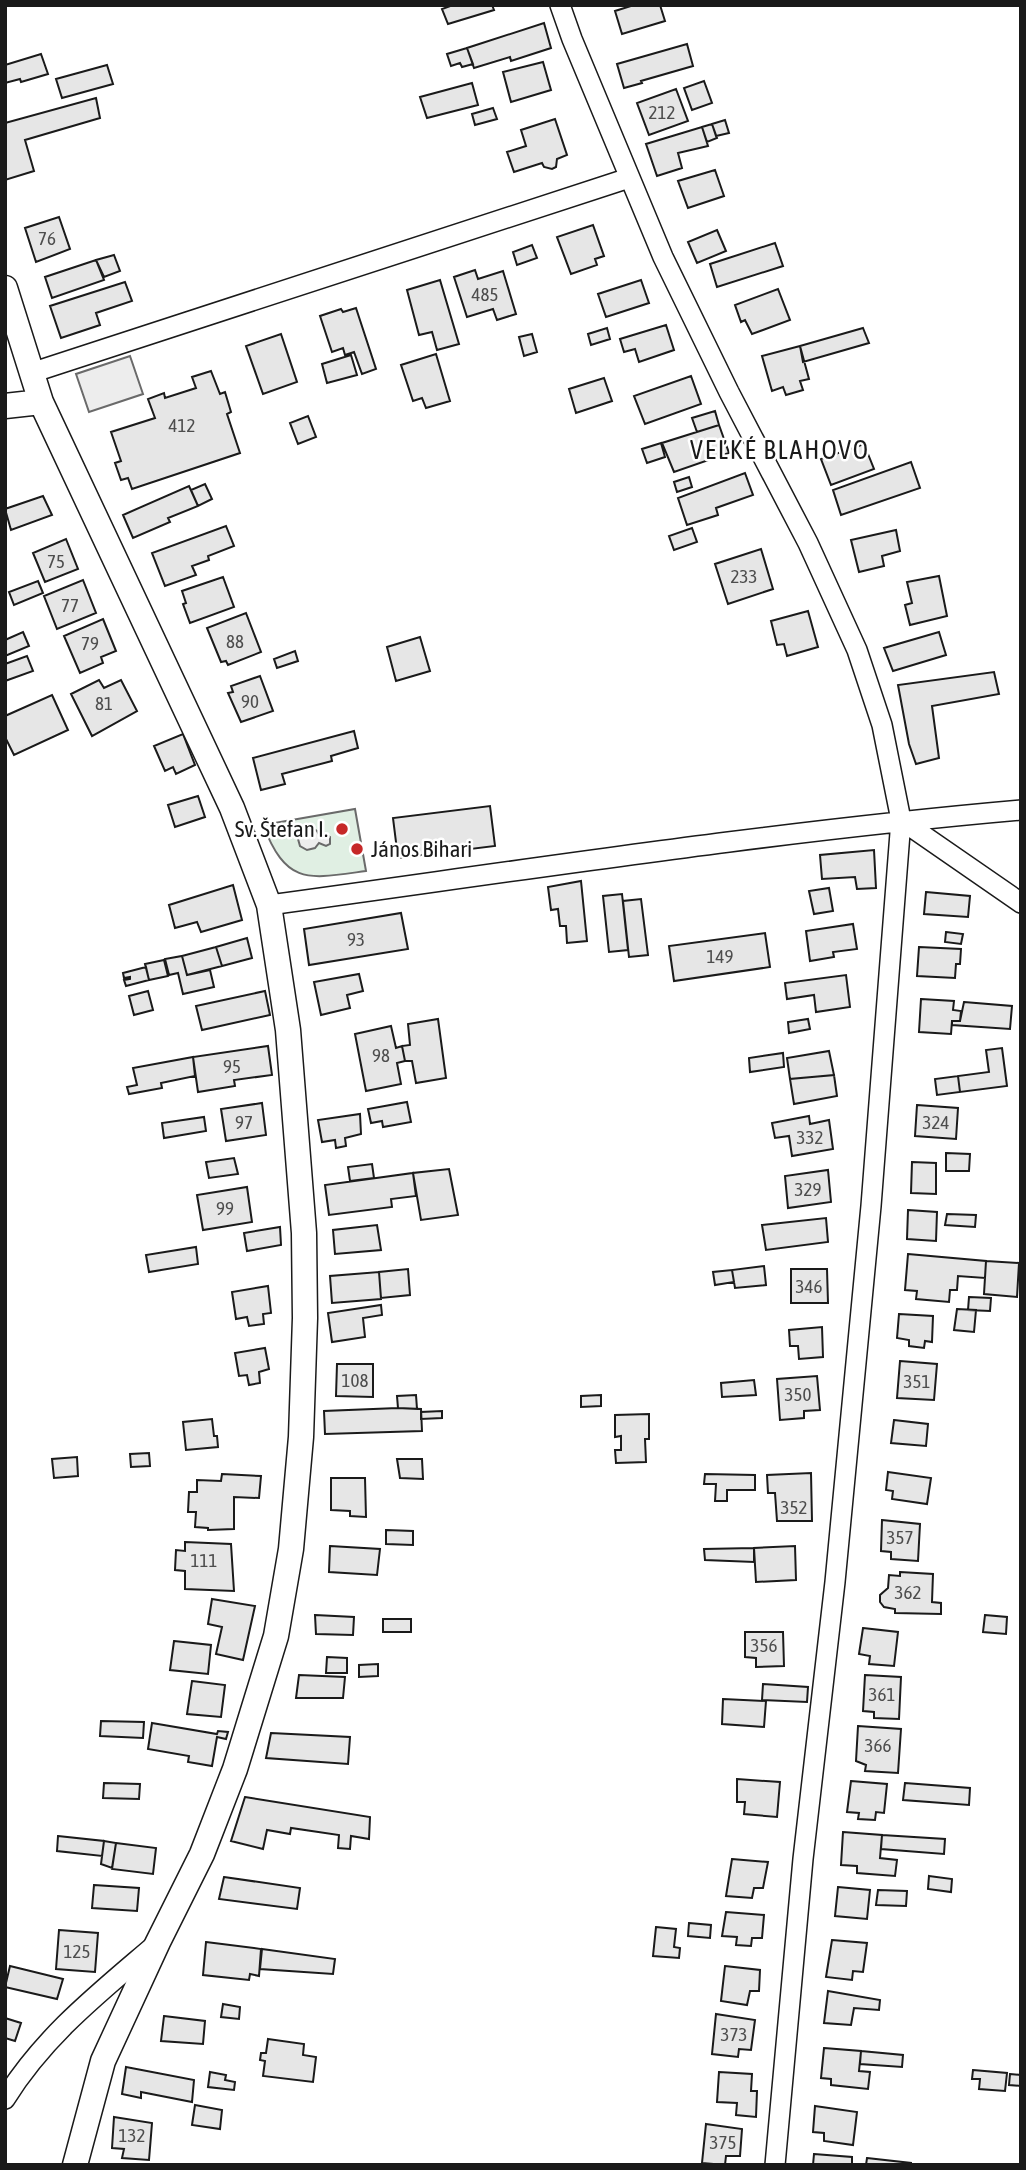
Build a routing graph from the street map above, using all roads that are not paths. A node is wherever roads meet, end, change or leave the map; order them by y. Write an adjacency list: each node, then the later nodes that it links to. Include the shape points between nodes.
1 (560, 5): 2 (street)
2 (629, 178): 4 (street); 8 (street, via 663,257 857,650 882,725)
3 (5, 288): 4 (street)
4 (31, 373): 5 (street)
5 (41, 402): 6 (street); 10 (street, via 232,808)
6 (5, 406)
7 (1021, 810): 8 (street)
8 (901, 820): 9 (street); 10 (street); 14 (street, via 871,1206)
9 (1021, 903)
10 (269, 905): 11 (street, via 288,1030 304,1233 301,1437 291,1549 276,1636 235,1769 202,1854)
11 (158, 1942): 12 (street, via 71,2016 21,2073); 13 (street, via 103,2062)
12 (5, 2099)
13 (75, 2165)
14 (775, 2165)

